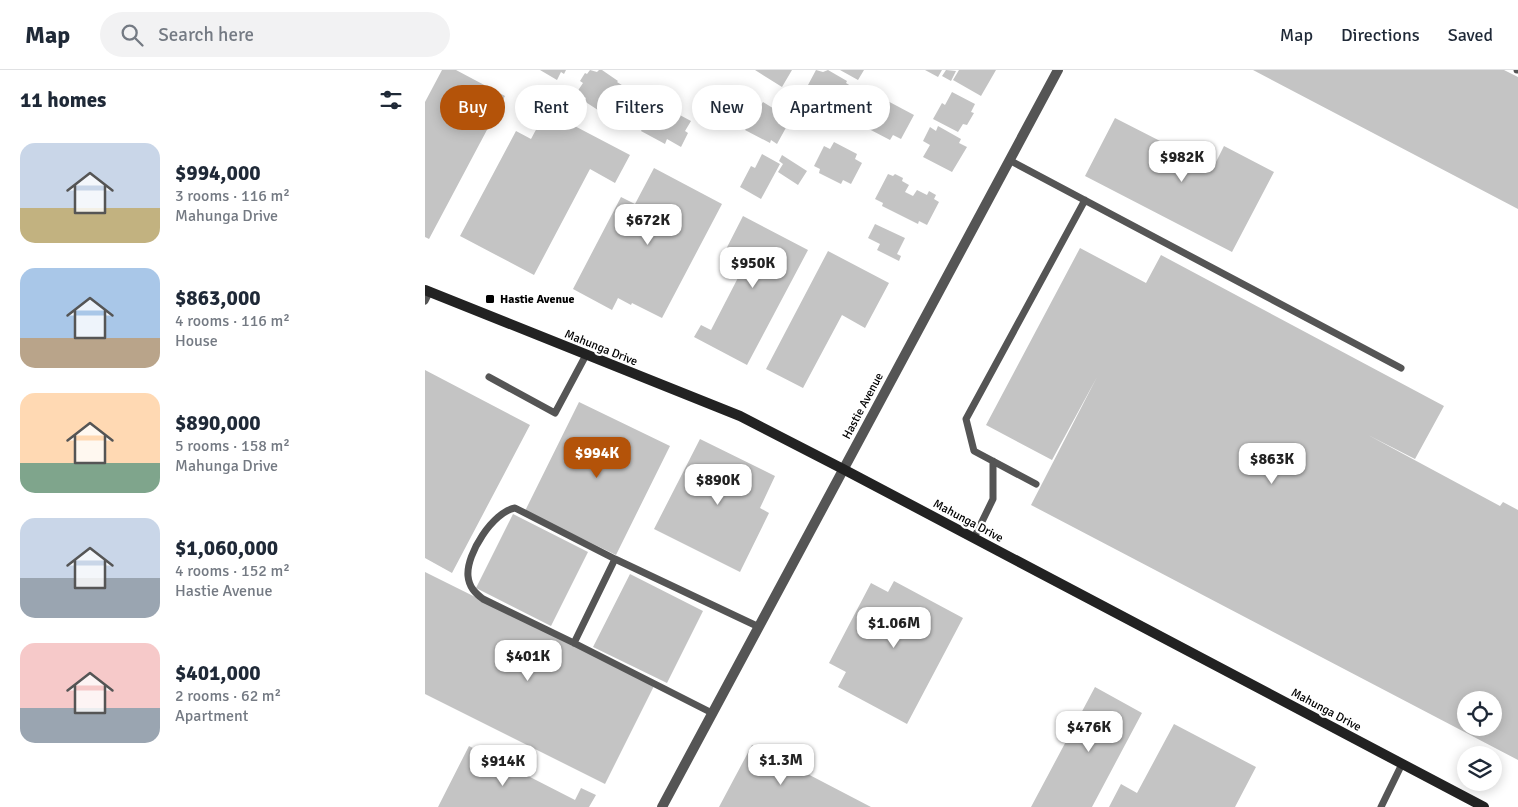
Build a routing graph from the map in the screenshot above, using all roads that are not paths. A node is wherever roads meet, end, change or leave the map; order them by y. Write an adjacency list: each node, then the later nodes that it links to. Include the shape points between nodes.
1 (1058, 70): 2 (street, Hastie Avenue)
2 (1009, 160): 3 (lane); 9 (street, Hastie Avenue)
3 (1085, 200): 6 (lane); 8 (lane, via 966,419 973,451)
4 (427, 294): 5 (main road, Mahunga Drive)
5 (586, 355): 7 (lane, via 555,413); 9 (main road, Mahunga Drive, via 740,416)
6 (1401, 368)
7 (489, 377)
8 (993, 461): 10 (lane); 11 (lane, via 993,499)
9 (843, 469): 11 (main road, Mahunga Drive); 13 (street, Hastie Avenue)
10 (1036, 484)
11 (974, 538): 16 (main road, Mahunga Drive)
12 (615, 559): 13 (lane); 14 (lane); 14 (lane, via 515,508 508,509 492,523 472,555 468,577 472,588 483,600)
13 (759, 627): 15 (street, Hastie Avenue)
14 (574, 643): 15 (lane)
15 (712, 714): 17 (street, Hastie Avenue)
16 (1402, 764): 18 (lane); 19 (main road, Mahunga Drive)
17 (663, 807)
18 (1381, 807)
19 (1484, 807)

